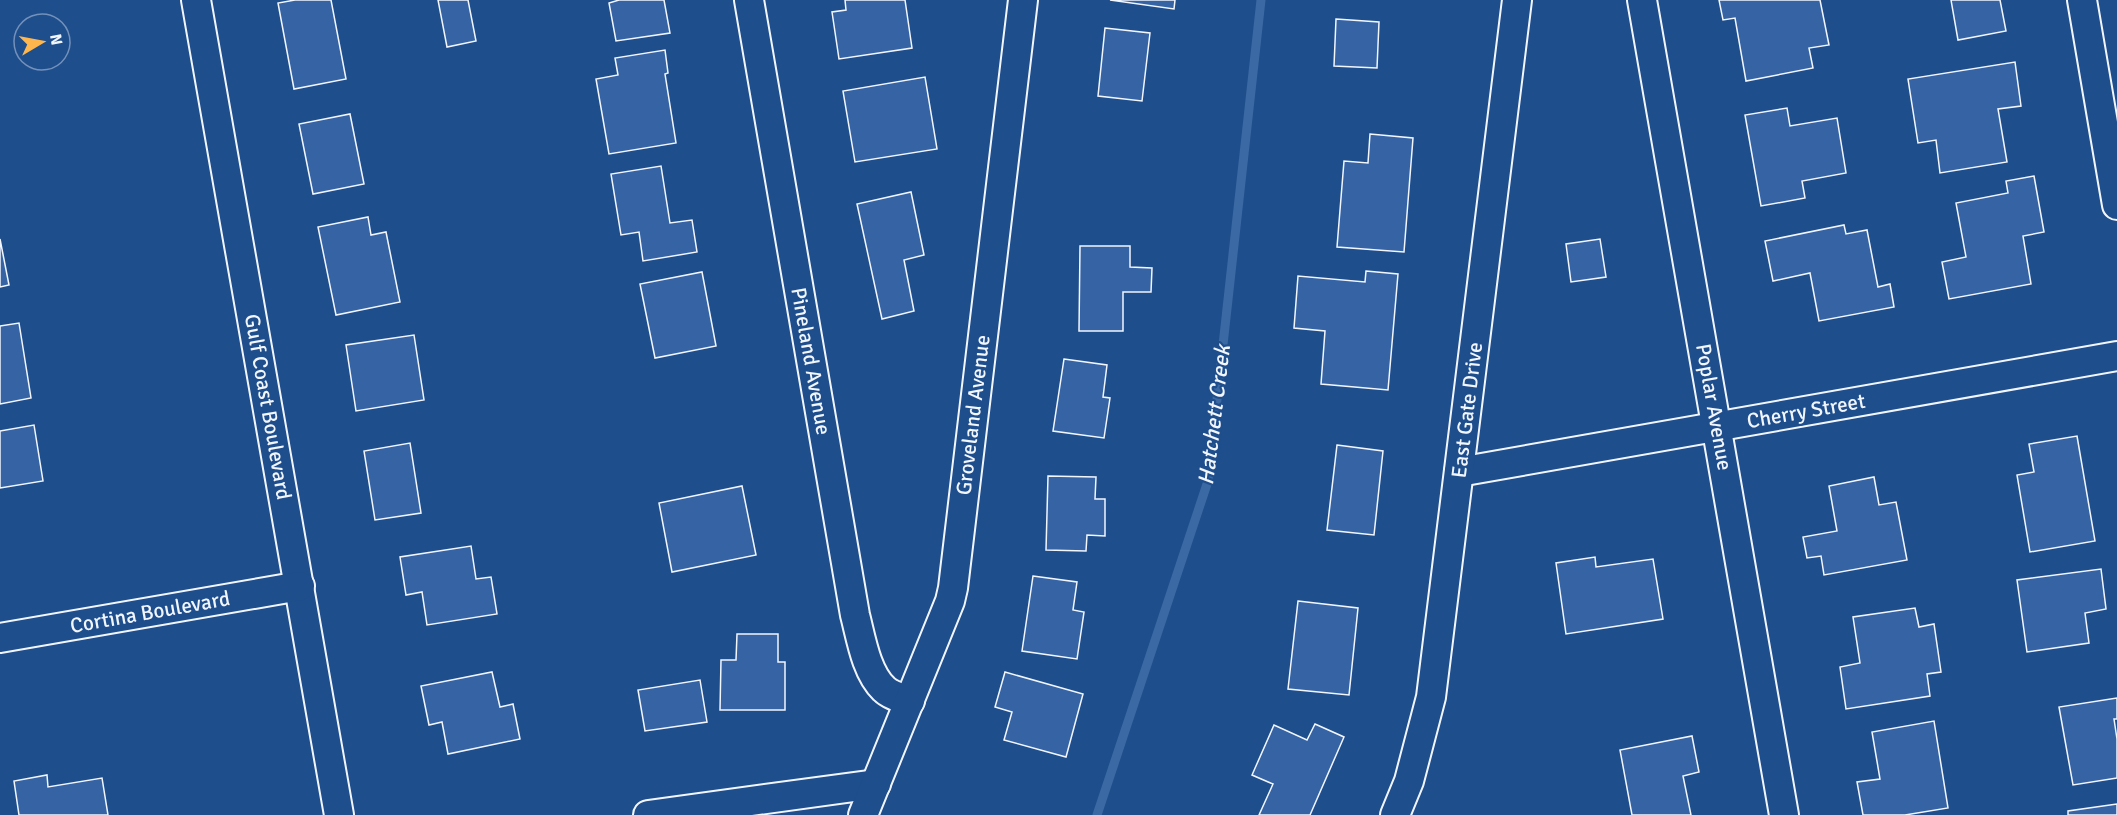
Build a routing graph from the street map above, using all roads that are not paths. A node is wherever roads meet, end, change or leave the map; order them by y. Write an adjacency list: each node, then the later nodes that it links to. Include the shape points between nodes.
1 (196, 0): 11 (street, Gulf Coast Boulevard)
2 (749, 0): 13 (street, Pineland Avenue, via 855,615 878,681 892,694)
3 (1023, 0): 13 (street, Groveland Avenue, via 953,588)
4 (1517, 0): 10 (street, East Gate Drive)
5 (1642, 0): 9 (street, Poplar Avenue)
6 (2082, 0): 7 (street)
7 (2117, 205)
8 (2117, 356): 9 (street, Cherry Street)
9 (1717, 427): 10 (street, Cherry Street); 19 (street, Poplar Avenue)
10 (1460, 472): 18 (street, East Gate Drive, via 1431,698 1409,781)
11 (300, 586): 12 (street, Cortina Boulevard); 15 (street, Gulf Coast Boulevard)
12 (0, 638)
13 (910, 701): 14 (street, Groveland Avenue)
14 (876, 784): 16 (street); 17 (street, Groveland Avenue)
15 (339, 815)
16 (648, 815)
17 (863, 815)
18 (1395, 815)
19 (1784, 815)

